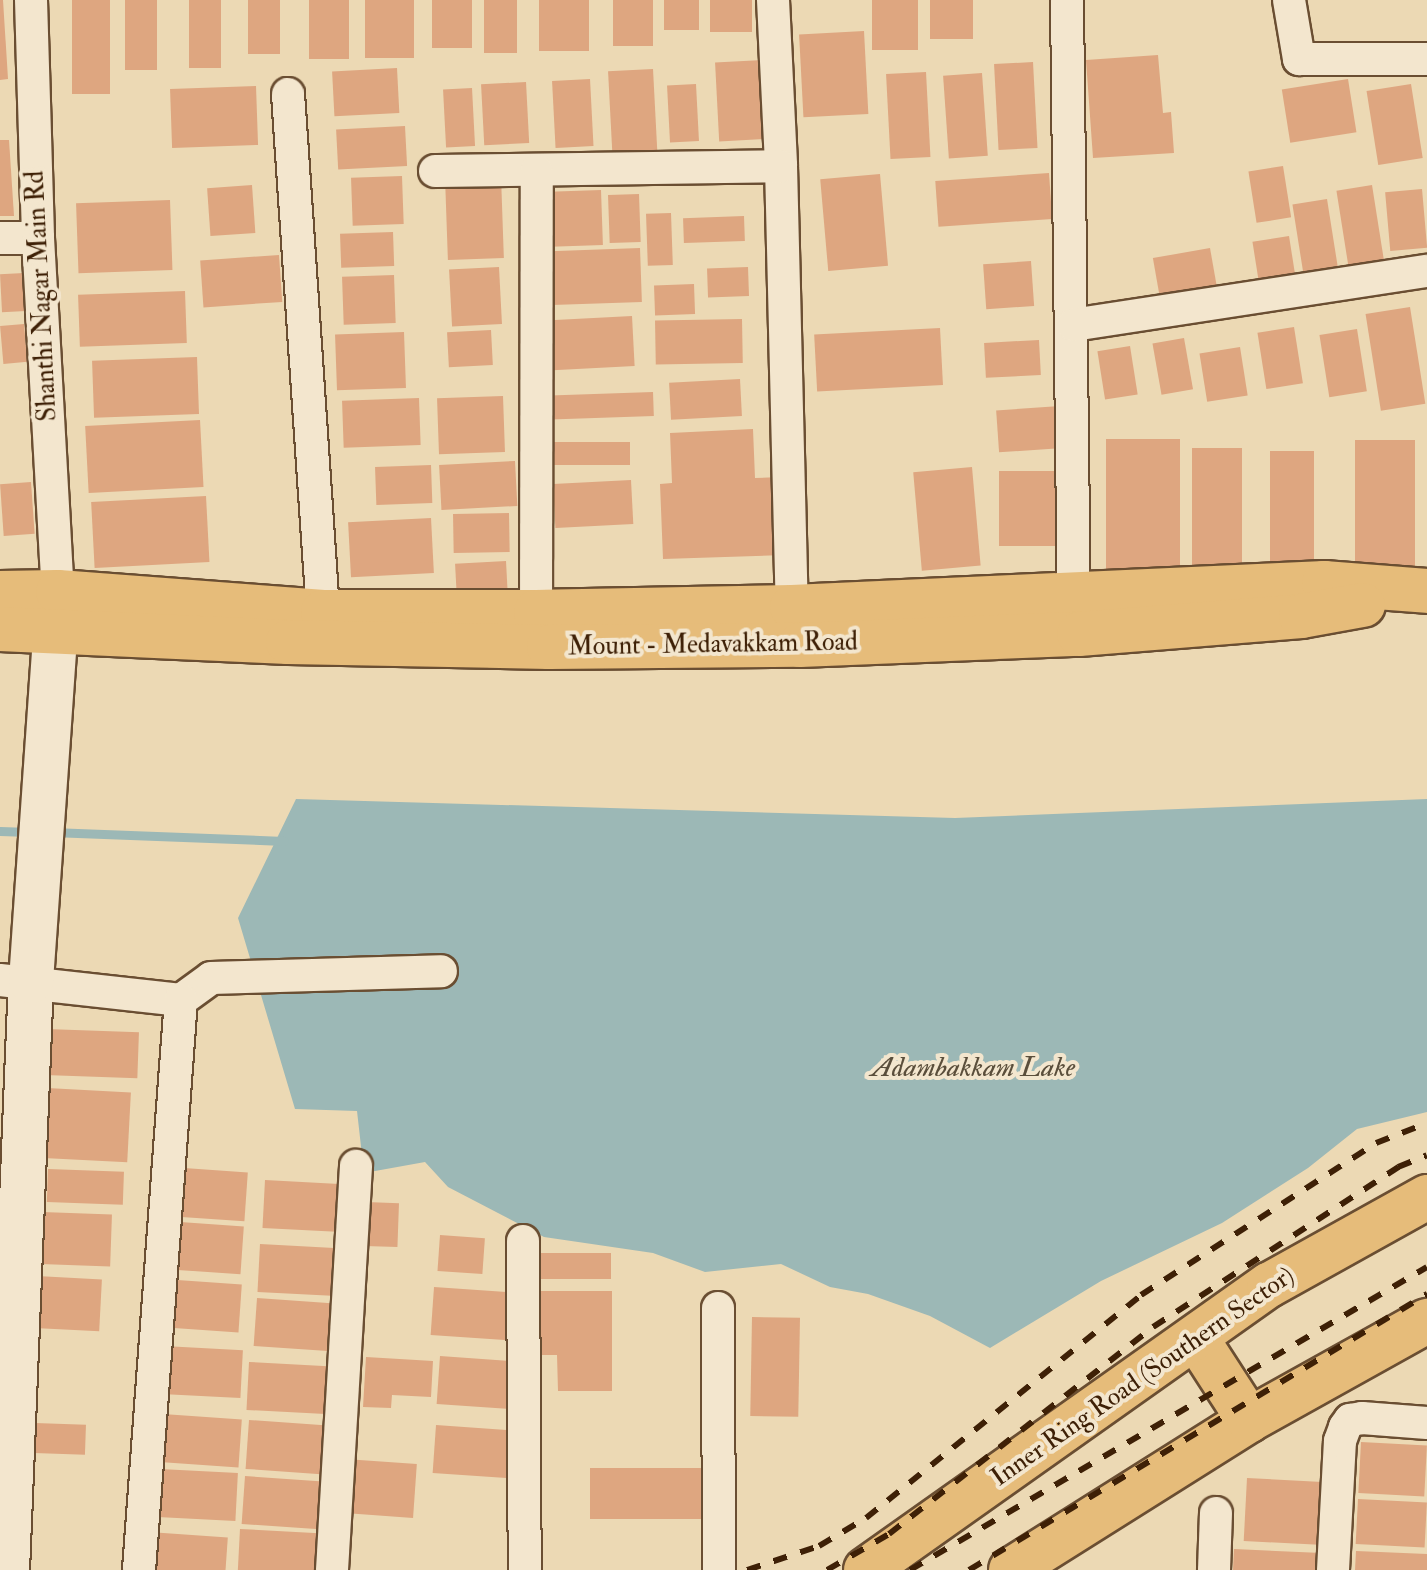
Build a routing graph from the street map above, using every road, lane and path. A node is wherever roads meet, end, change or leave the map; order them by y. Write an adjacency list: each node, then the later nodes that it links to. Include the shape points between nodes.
1 (31, 0): 11 (street, Shanthi Nagar Main Rd)
2 (773, 0): 7 (street)
3 (1067, 0): 13 (street)
4 (1289, 0): 5 (street, via 1299,59)
5 (1427, 59)
6 (288, 94): 18 (street)
7 (781, 166): 9 (street); 16 (street)
8 (435, 171): 9 (street)
9 (537, 171): 19 (street)
10 (0, 238): 11 (street)
11 (38, 238): 17 (street, Shanthi Nagar Main Rd)
12 (1427, 271): 13 (street)
13 (1073, 325): 20 (street)
14 (1425, 591): 20 (main road, Mount - Medavakkam Road, via 1301,616)
15 (0, 593): 17 (main road, Mount - Medavakkam Road)
16 (792, 607): 19 (main road, Mount - Medavakkam Road); 20 (main road, Mount - Medavakkam Road)
17 (57, 611): 18 (main road, Mount - Medavakkam Road); 20 (main road, Mount - Medavakkam Road, via 288,642 549,647 800,645); 21 (main road, Mount - Medavakkam Road); 23 (street, via 38,895)
18 (323, 612): 19 (main road, Mount - Medavakkam Road)
19 (536, 612)
20 (1074, 614)
21 (0, 629)
22 (441, 971): 24 (street, via 211,978)
23 (16, 980): 24 (street); 27 (street)
24 (181, 1000): 37 (street)
25 (356, 1166): 38 (street)
26 (1427, 1197): 31 (main road, Inner Ring Road (Southern Sector), via 1269,1285)
27 (10, 1210): 32 (street)
28 (523, 1241): 39 (street)
29 (718, 1308): 40 (street)
30 (1427, 1321): 33 (main road)
31 (1196, 1338): 33 (main road); 41 (main road, Inner Ring Road (Southern Sector))
32 (6, 1404): 36 (street)
33 (1249, 1420): 42 (main road)
34 (1427, 1423): 44 (street, via 1362,1418 1345,1427)
35 (1216, 1513): 43 (street)
36 (7, 1570)
37 (139, 1570)
38 (332, 1570)
39 (525, 1570)
40 (719, 1570)
41 (866, 1570)
42 (1011, 1570)
43 (1214, 1570)
44 (1333, 1570)

